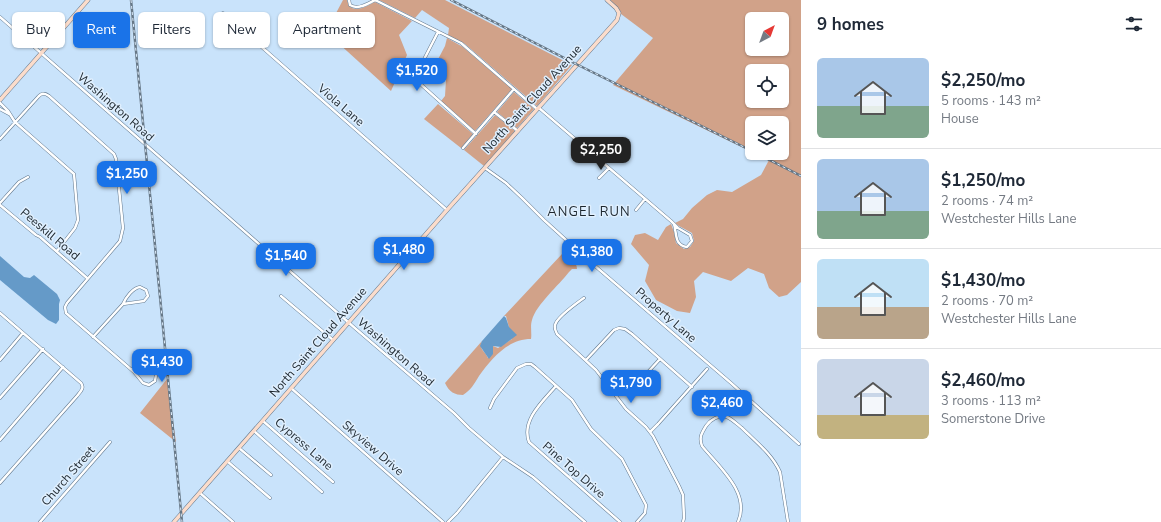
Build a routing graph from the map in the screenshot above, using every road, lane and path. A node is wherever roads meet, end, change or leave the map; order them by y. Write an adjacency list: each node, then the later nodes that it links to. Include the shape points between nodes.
1 (88, 0): 8 (street)
2 (349, 0): 3 (street, via 350,5 358,8)
3 (375, 0): 6 (street)
4 (607, 0): 11 (street, North Saint Cloud Avenue, via 619,13 617,20)
5 (0, 17): 8 (street, Washington Road)
6 (438, 32): 9 (street, via 464,45); 17 (street, via 416,75 416,80)
7 (263, 48): 26 (street, Viola Lane)
8 (41, 53): 10 (street); 35 (street, Washington Road)
9 (514, 89): 11 (street); 13 (street)
10 (0, 101): 14 (street)
11 (538, 108): 16 (street, North Saint Cloud Avenue); 21 (street)
12 (0, 109): 14 (street)
13 (494, 112): 16 (street); 17 (street)
14 (10, 115): 15 (street)
15 (16, 122): 18 (street); 29 (street, via 74,174 78,220 75,228); 30 (street, via 41,94 45,94 114,154 122,235 120,241)
16 (518, 131): 20 (street, North Saint Cloud Avenue)
17 (476, 134): 19 (street)
18 (0, 140)
19 (463, 148)
20 (485, 168): 26 (street, North Saint Cloud Avenue); 57 (street, Property Lane, via 506,183 587,259)
21 (609, 168): 23 (street); 24 (street)
22 (28, 177): 25 (street, via 19,182)
23 (599, 178)
24 (645, 199): 27 (street); 28 (street)
25 (0, 204): 29 (street, Peeskill Road)
26 (447, 210): 35 (street, North Saint Cloud Avenue)
27 (636, 210)
28 (674, 224): 28 (street, via 690,235 692,241 687,247 677,242)
29 (56, 251): 30 (street, Peeskill Road)
30 (87, 278): 37 (street, via 64,307 66,313)
31 (281, 296): 38 (street)
32 (584, 298): 42 (street, via 558,321 555,328 557,334)
33 (123, 304): 33 (street, via 144,301 148,296 146,290 143,287 136,288); 37 (street)
34 (0, 312): 36 (street)
35 (349, 322): 38 (street, North Saint Cloud Avenue); 59 (street, Washington Road)
36 (23, 333): 39 (street); 41 (street)
37 (93, 337): 44 (street)
38 (333, 340): 49 (street, North Saint Cloud Avenue)
39 (42, 349): 43 (street); 50 (street)
40 (660, 359): 42 (street, via 625,329 618,328); 46 (street); 48 (street)
41 (0, 360)
42 (586, 360): 54 (street, via 601,375 626,409)
43 (63, 367): 55 (street); 63 (street, via 82,384 82,390)
44 (131, 369): 44 (street, via 144,384 149,385 155,381 156,375 152,370)
45 (707, 369): 48 (street)
46 (649, 371)
47 (556, 386): 51 (street, via 535,367 529,364 521,365 494,399); 73 (street, Pine Top Drive, via 532,415 527,430 529,442); 74 (street, via 575,404 591,429 622,459 646,505 645,513)
48 (692, 387): 54 (street)
49 (291, 388): 52 (street, North Saint Cloud Avenue); 70 (street, Skyview Drive)
50 (0, 398)
51 (490, 408)
52 (262, 420): 53 (street, North Saint Cloud Avenue); 62 (street, Cypress Lane)
53 (253, 431): 58 (street, North Saint Cloud Avenue); 64 (street)
54 (650, 432): 75 (street, via 681,490)
55 (0, 440)
56 (110, 442): 67 (street, Church Street)
57 (799, 444)
58 (238, 448): 60 (street, North Saint Cloud Avenue); 61 (street)
59 (503, 457): 71 (street); 72 (street, Washington Road, via 533,477)
60 (227, 461): 65 (street, North Saint Cloud Avenue); 66 (street)
61 (271, 476)
62 (333, 482)
63 (0, 483)
64 (322, 492)
65 (199, 493): 68 (street, North Saint Cloud Avenue); 69 (street)
66 (270, 498)
67 (40, 522)
68 (174, 522)
69 (233, 522)
70 (443, 522)
71 (448, 522)
72 (585, 522)
73 (620, 522)
74 (637, 522)
75 (683, 522)
76 (738, 522): 77 (street, via 742,509 741,499 735,487 700,441 700,435 714,418 727,417 764,448 775,463 780,472)
77 (788, 522)

